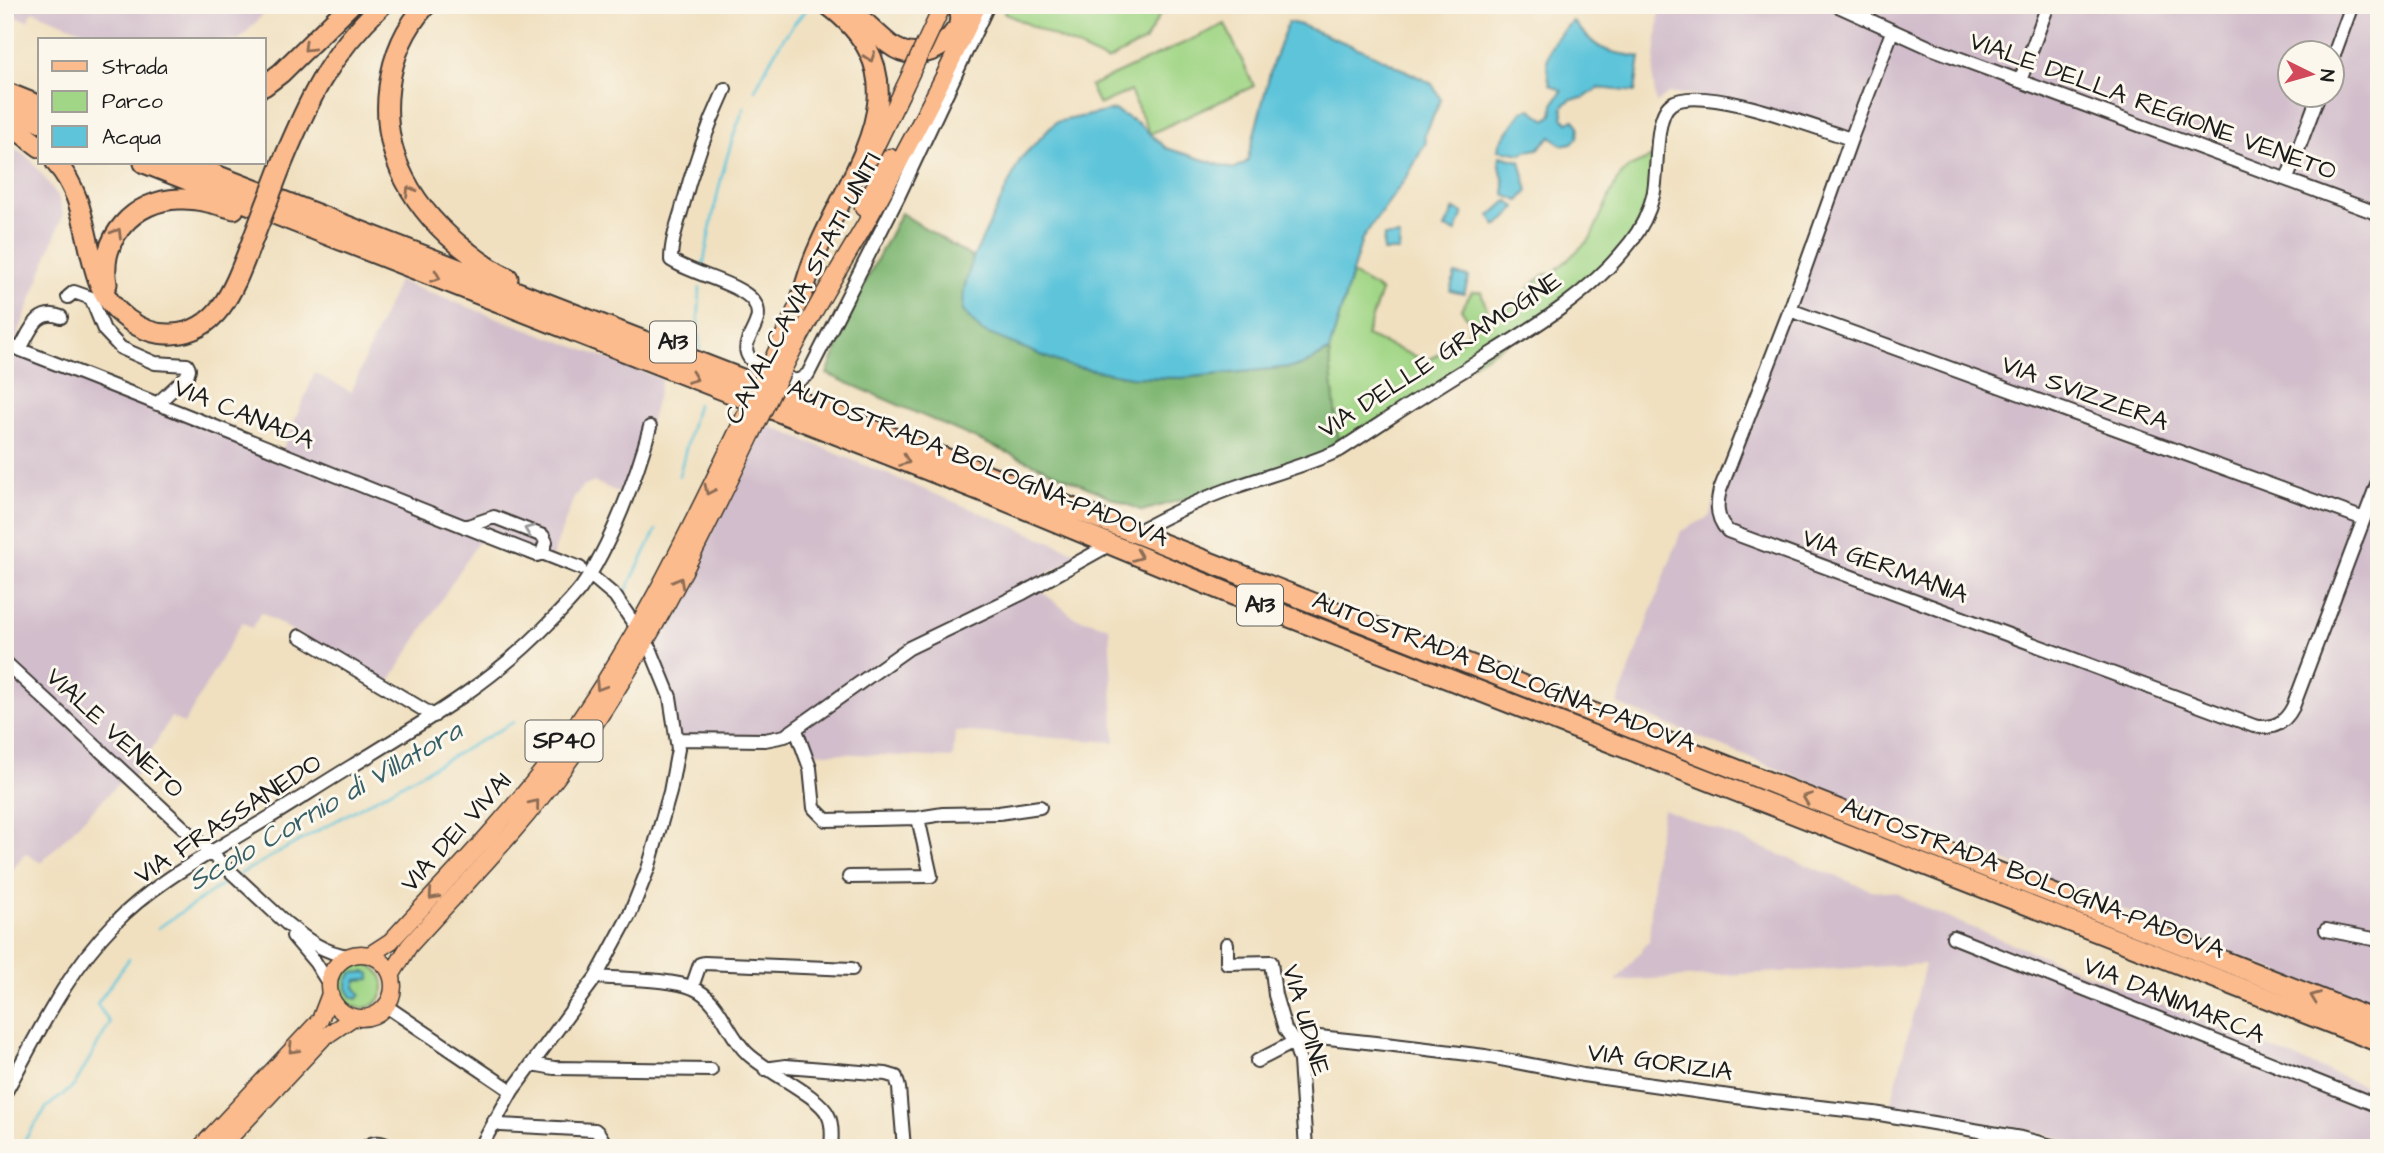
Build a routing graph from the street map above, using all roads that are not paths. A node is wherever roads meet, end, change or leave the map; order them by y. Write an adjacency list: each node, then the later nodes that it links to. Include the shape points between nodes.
1 (350, 5): 18 (highway, one-way to 18)
2 (382, 5): 37 (highway, bridge, via 321,77 226,300 212,318 190,331 156,333 128,320)
3 (426, 5): 46 (highway, A13, one-way to 3, via 730,363 503,276 449,237 405,183 387,121 396,54)
4 (828, 5): 35 (highway, one-way to 35, via 851,23 869,51 878,83 877,117 817,250)
5 (841, 5): 13 (highway, via 890,45 908,53 937,49 948,41)
6 (943, 5): 35 (main road, CAVALCAVIA STATI UNITI, bridge)
7 (968, 5): 13 (main road)
8 (978, 5): 40 (main road, CAVALCAVIA STATI UNITI, via 884,190)
9 (989, 5): 19 (street, via 898,197 808,374 798,381 747,357 755,302 742,291 671,260 691,171)
10 (1836, 5): 14 (street, VIALE DELLA REGIONE VENETO)
11 (2048, 5): 16 (street)
12 (2352, 5): 15 (street)
13 (959, 20): 40 (main road, via 818,292)
14 (1892, 32): 16 (street, VIALE DELLA REGIONE VENETO); 27 (street, VIA GERMANIA)
15 (2340, 38)
16 (2020, 81): 32 (street, VIALE DELLA REGIONE VENETO)
17 (5, 84): 21 (highway)
18 (266, 84)
19 (725, 89)
20 (5, 92): 22 (highway)
21 (38, 96)
22 (38, 105)
23 (5, 108): 26 (highway)
24 (2314, 108): 32 (street)
25 (5, 121): 28 (highway)
26 (38, 121)
27 (1850, 139): 38 (street, VIA GERMANIA); 50 (street, VIA DELLE GRAMOGNE, via 1728,102 1687,97 1672,103 1661,116 1653,196 1639,231 1559,310 1340,450 1188,505)
28 (38, 146)
29 (57, 164): 37 (highway, via 78,200 99,284)
30 (147, 164): 34 (highway, AUTOSTRADA BOLOGNA-PADOVA / A13)
31 (188, 164): 46 (highway, AUTOSTRADA BOLOGNA-PADOVA / A13)
32 (2287, 179): 33 (street, VIALE DELLA REGIONE VENETO)
33 (2379, 214)
34 (346, 241): 37 (highway, one-way to 34, via 106,259 116,233 125,220 158,201 196,199); 80 (highway, AUTOSTRADA BOLOGNA-PADOVA / A13, one-way to 80, via 1233,595)
35 (802, 295): 43 (main road, CAVALCAVIA STATI UNITI)
36 (68, 297): 44 (street, via 74,292 91,298 103,330 121,348 155,363 187,365 187,376)
37 (109, 299)
38 (1790, 310): 48 (street, VIA SVIZZERA); 48 (street, VIA GERMANIA, via 1717,500 1718,517 1728,531 2254,726 2276,726 2289,716)
39 (61, 317): 42 (street, via 50,313 40,317)
40 (799, 338): 43 (main road, CAVALCAVIA STATI UNITI)
41 (5, 344): 42 (street, VIA CANADA)
42 (20, 349): 44 (street, VIA CANADA)
43 (777, 367): 54 (main road, CAVALCAVIA STATI UNITI, bridge, via 668,573)
44 (157, 404): 49 (street, VIA CANADA)
45 (650, 428): 53 (street, via 626,497)
46 (871, 429): 78 (highway, AUTOSTRADA BOLOGNA-PADOVA / A13, one-way to 46)
47 (2379, 479): 48 (street, VIA GERMANIA)
48 (2364, 519)
49 (465, 527): 52 (street, VIA CANADA); 52 (street, one-way to 49, via 543,536 494,517)
50 (1144, 528)
51 (1102, 549): 58 (street, via 909,648)
52 (542, 553): 53 (street, VIA CANADA)
53 (585, 571): 54 (street, via 615,596); 57 (street, VIA FRASSANEDO, via 574,596 504,666)
54 (641, 635): 59 (street, via 666,684); 69 (main road, VIA DEI VIVAI / SP40, one-way to 69, via 533,783 391,941); 72 (main road, VIA DEI VIVAI / SP40, one-way to 54, via 409,946 545,792 590,729)
55 (300, 636): 57 (street)
56 (8, 671): 62 (street, VIALE VENETO)
57 (434, 716): 62 (street, VIA FRASSANEDO)
58 (796, 730): 59 (street, via 765,740); 61 (street, via 810,768 812,801 821,817 832,821)
59 (678, 739): 73 (street, via 678,758 648,869 625,925)
60 (1040, 807): 61 (street)
61 (918, 818): 63 (street, via 931,876)
62 (209, 853): 64 (street, VIALE VENETO); 86 (street, VIA FRASSANEDO, via 147,896 85,956)
63 (849, 877)
64 (286, 923): 70 (street, VIALE VENETO, via 322,949); 75 (street, VIALE VENETO)
65 (2326, 930): 67 (street)
66 (1953, 937): 87 (street, VIA DANIMARCA)
67 (2379, 940)
68 (1227, 944): 79 (street, VIA UDINE, via 1227,963 1271,962 1275,995)
69 (371, 954): 70 (main road); 72 (main road)
70 (349, 956): 75 (main road, via 335,966)
71 (852, 969): 74 (street, via 704,963 697,968)
72 (392, 974): 76 (main road, SP40, via 393,991)
73 (596, 977): 74 (street); 82 (street)
74 (692, 987): 83 (street, via 714,1004 737,1043)
75 (330, 989): 77 (main road, via 339,1009); 89 (main road, one-way to 89, via 320,1020)
76 (386, 1006): 77 (main road, via 372,1016); 85 (street)
77 (354, 1017): 90 (main road, via 323,1038)
78 (2379, 1023)
79 (1294, 1042): 81 (street, VIA GORIZIA); 97 (street, VIA UDINE, via 1300,1061); 98 (street, VIA GORIZIA, via 1319,1037 1485,1056 1764,1101 1874,1113)
80 (2379, 1042)
81 (1257, 1061)
82 (532, 1064): 84 (street); 85 (street)
83 (765, 1069): 95 (street, via 807,1094 828,1115); 96 (street, via 786,1066 896,1077)
84 (711, 1070)
85 (512, 1091): 88 (street)
86 (5, 1093)
87 (2379, 1107)
88 (494, 1121): 93 (street); 94 (street, via 595,1130)
89 (200, 1148)
90 (220, 1148)
91 (365, 1148): 92 (street, via 383,1143)
92 (392, 1148)
93 (480, 1148)
94 (609, 1148)
95 (831, 1148)
96 (905, 1148)
97 (1306, 1148)
98 (2060, 1148)

